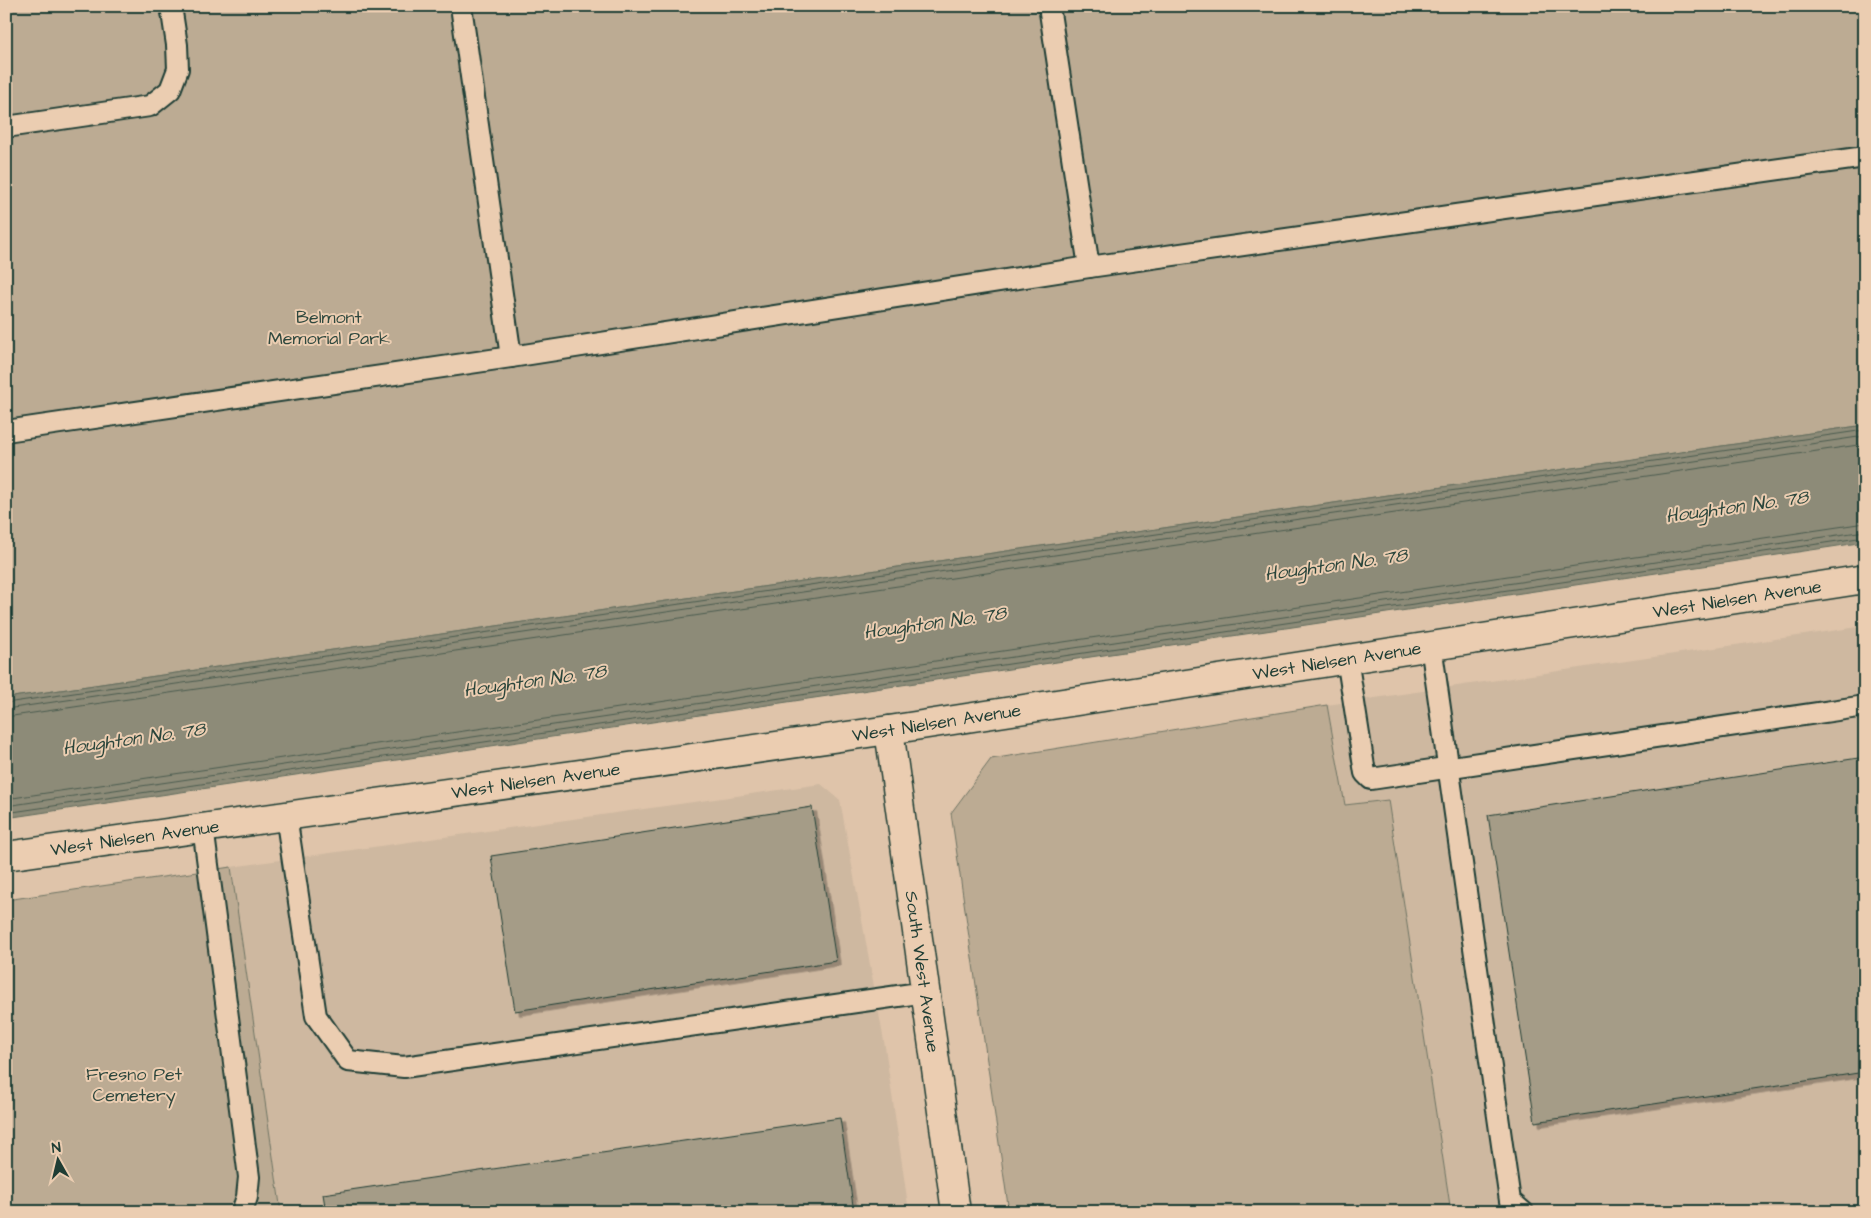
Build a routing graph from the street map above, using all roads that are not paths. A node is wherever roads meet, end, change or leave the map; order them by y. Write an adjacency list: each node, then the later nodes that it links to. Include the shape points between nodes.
1 (171, 6): 4 (lane, via 178,69 170,90 150,106)
2 (461, 6): 7 (lane)
3 (1049, 6): 6 (lane)
4 (6, 127)
5 (1865, 158): 6 (lane)
6 (1089, 267): 7 (lane)
7 (511, 357): 8 (lane)
8 (6, 431)
9 (1865, 579): 10 (street, West Nielsen Avenue)
10 (1431, 645): 11 (street, West Nielsen Avenue); 14 (lane)
11 (1347, 658): 13 (street, West Nielsen Avenue); 14 (lane, via 1365,773 1371,779)
12 (1865, 706): 14 (lane)
13 (889, 730): 15 (street, West Nielsen Avenue); 18 (street, South West Avenue)
14 (1448, 768): 21 (lane, via 1510,1201)
15 (286, 815): 16 (street, West Nielsen Avenue); 18 (lane, via 316,1016 348,1061 404,1067)
16 (203, 827): 17 (street, West Nielsen Avenue); 19 (lane, via 249,1176)
17 (6, 856)
18 (926, 992): 20 (street, South West Avenue)
19 (242, 1212)
20 (956, 1212)
21 (1523, 1212)

